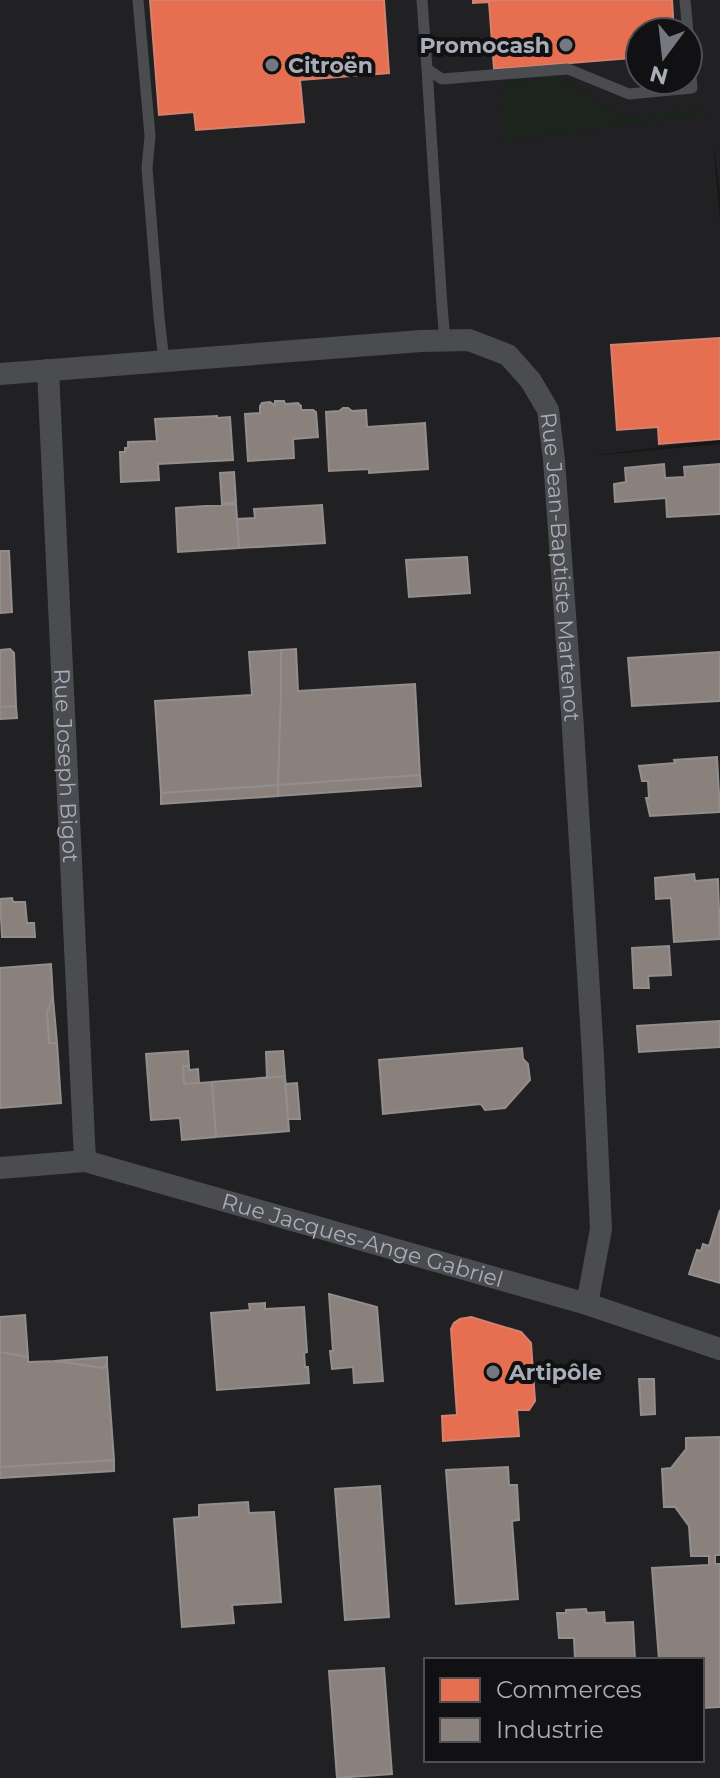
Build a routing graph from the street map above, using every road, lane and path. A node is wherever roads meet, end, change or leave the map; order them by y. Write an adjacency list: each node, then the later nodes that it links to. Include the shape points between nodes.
1 (138, 0): 6 (lane)
2 (422, 0): 3 (lane)
3 (427, 69): 4 (lane, via 442,79 568,69); 5 (lane)
4 (624, 92)
5 (445, 341): 6 (street, Rue Jean-Baptiste Martenot); 11 (street, Rue Jean-Baptiste Martenot, via 469,340 508,355 548,410 571,697 601,1229)
6 (164, 361): 7 (street, Rue Jean-Baptiste Martenot)
7 (48, 370): 8 (street, Rue Jean-Baptiste Martenot); 9 (street, Rue Joseph Bigot)
8 (0, 374)
9 (85, 1161): 10 (street, Rue Jacques-Ange Gabriel); 11 (street, Rue Jacques-Ange Gabriel)
10 (0, 1168)
11 (587, 1304): 12 (street, Rue Jacques-Ange Gabriel)
12 (720, 1349)

